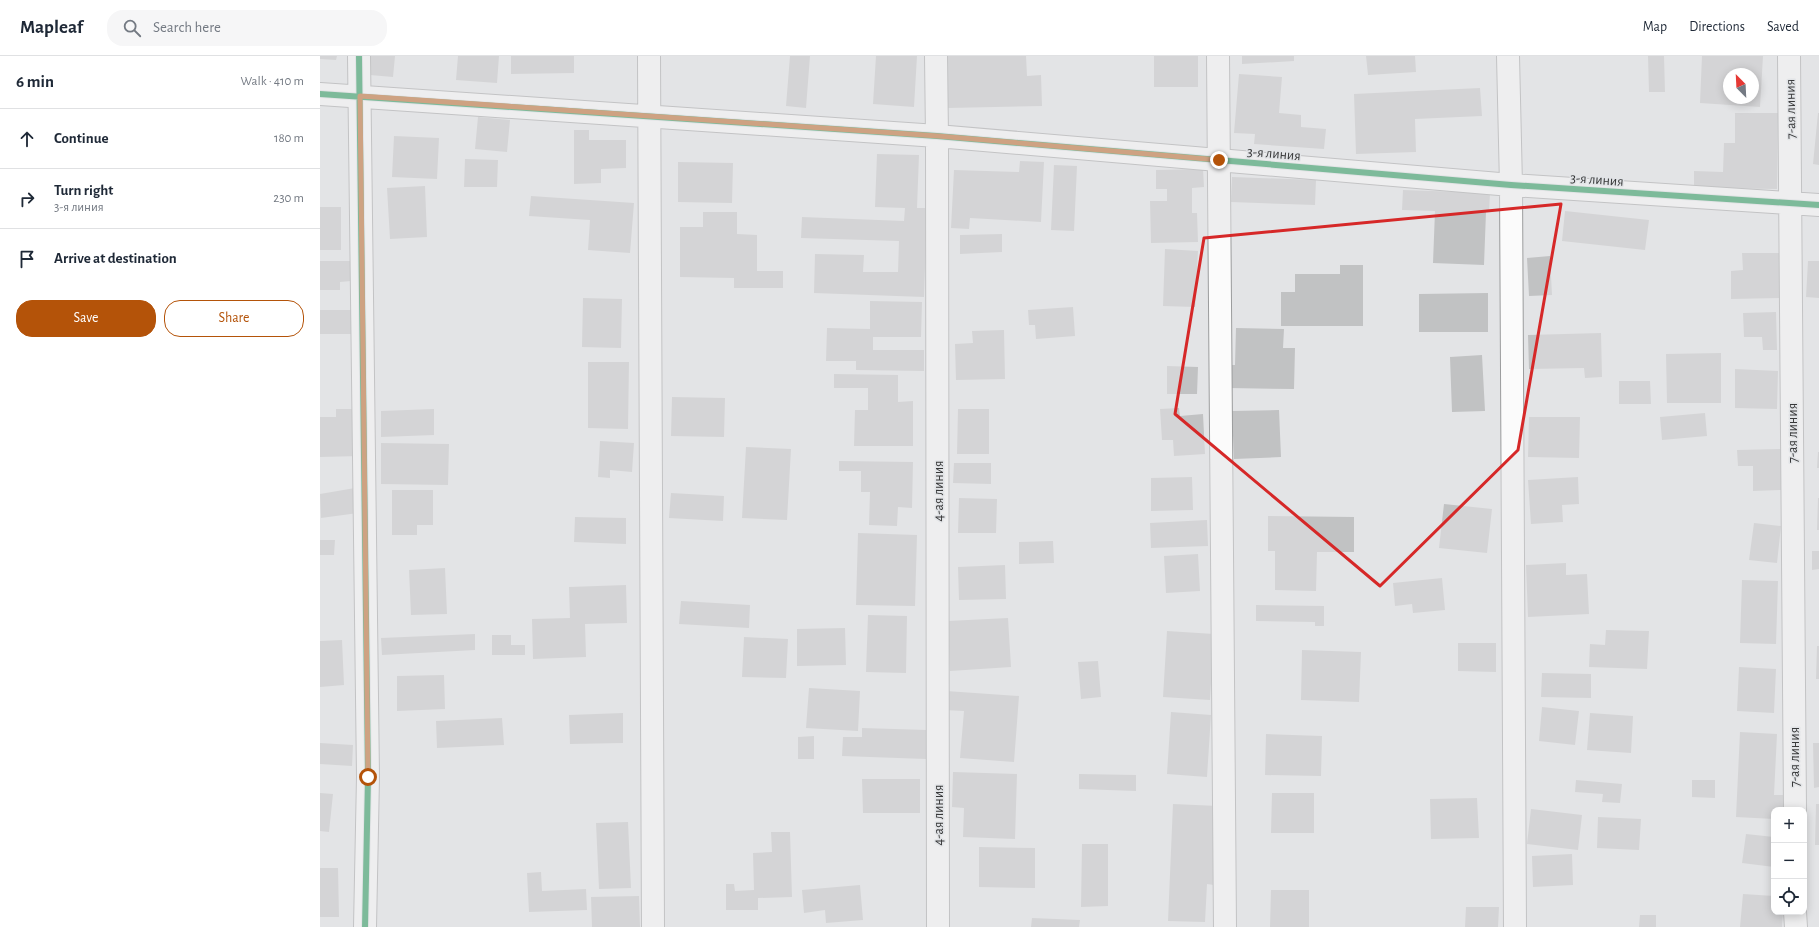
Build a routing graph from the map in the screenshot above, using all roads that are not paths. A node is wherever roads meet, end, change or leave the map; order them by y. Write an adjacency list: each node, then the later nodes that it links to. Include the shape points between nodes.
1 (359, 56): 8 (street)
2 (649, 56): 9 (street)
3 (936, 56): 10 (street, 4-ая линия)
4 (1218, 56): 11 (street)
5 (1508, 56): 12 (street)
6 (1789, 56): 13 (street, 7-ая линия)
7 (320, 94): 8 (street, 3-я линия)
8 (360, 96): 9 (street, 3-я линия); 17 (street, via 368,777)
9 (651, 117): 10 (street, 3-я линия); 18 (street)
10 (938, 136): 11 (street, 3-я линия); 19 (street, 4-ая линия)
11 (1219, 160): 12 (street, 3-я линия); 20 (street)
12 (1511, 185): 13 (street, 3-я линия); 21 (street)
13 (1791, 203): 14 (street, 3-я линия); 15 (street, 7-ая линия)
14 (1819, 205)
15 (1795, 807)
16 (1796, 915): 22 (street)
17 (366, 927)
18 (653, 927)
19 (938, 927)
20 (1225, 927)
21 (1515, 927)
22 (1796, 927)

